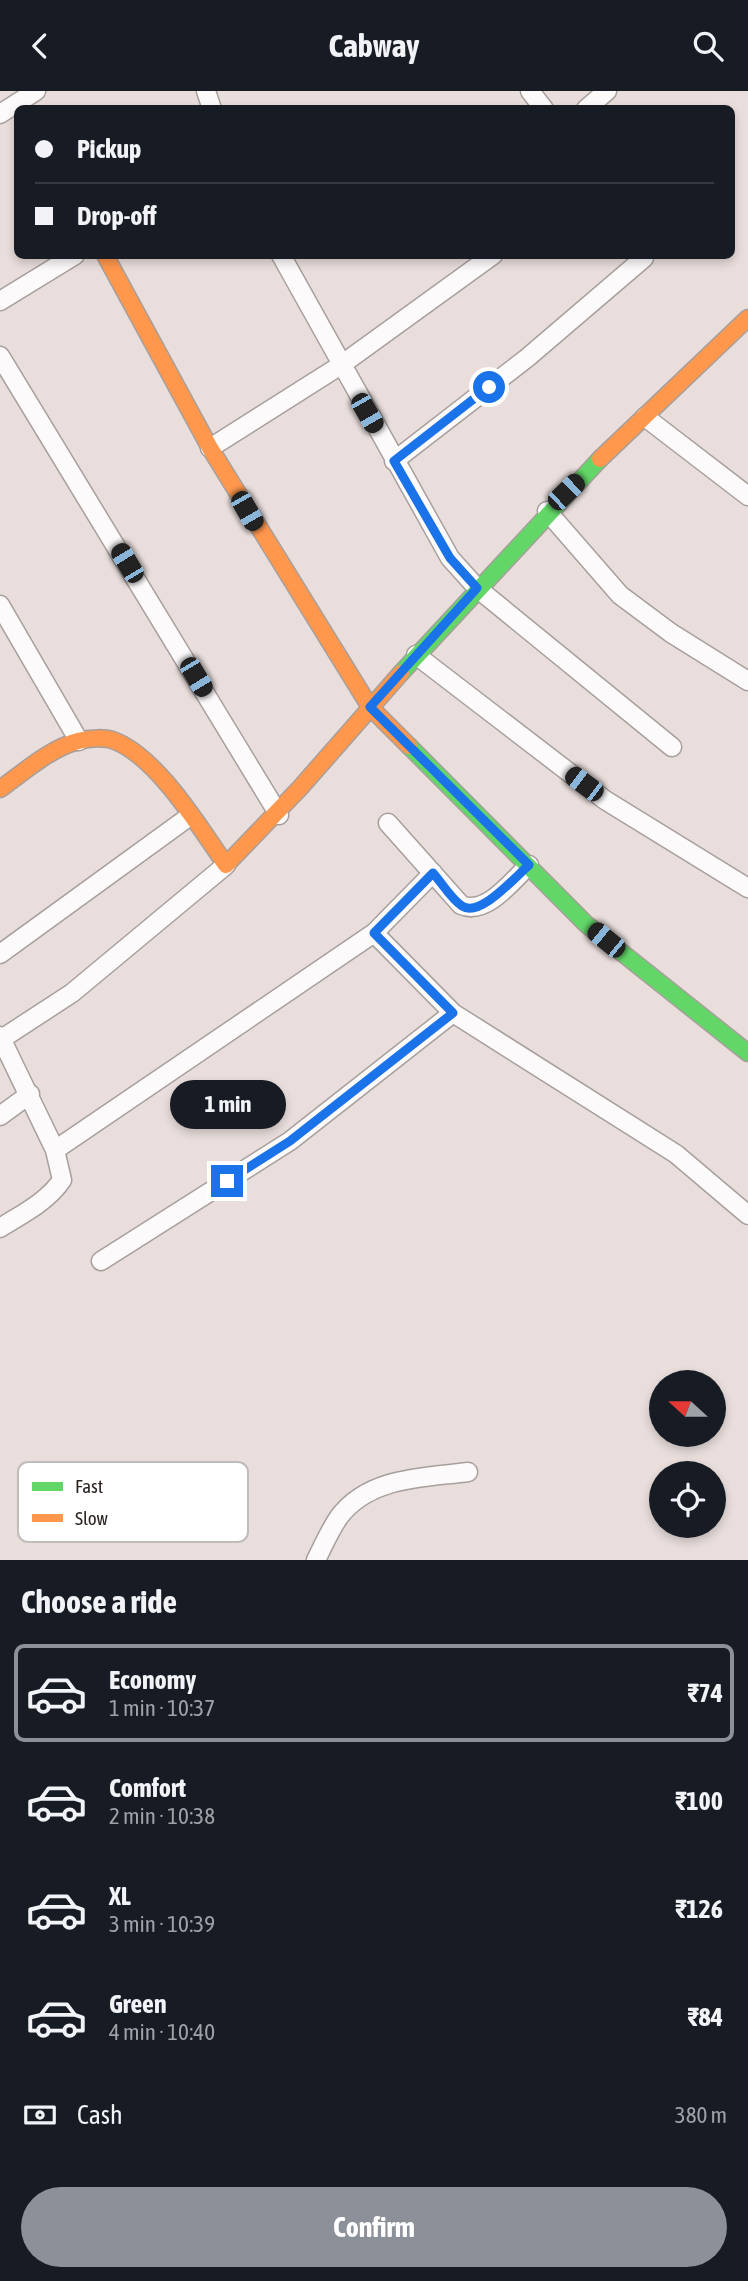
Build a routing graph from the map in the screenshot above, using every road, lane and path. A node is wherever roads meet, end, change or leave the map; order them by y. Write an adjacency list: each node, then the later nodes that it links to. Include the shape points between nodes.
1 (36, 91): 4 (street)
2 (530, 91): 5 (street)
3 (607, 91): 6 (street)
4 (21, 105)
5 (541, 105)
6 (591, 105)
7 (68, 259): 12 (street)
8 (107, 259): 17 (street)
9 (283, 259): 15 (street)
10 (487, 259): 15 (street)
11 (643, 259): 18 (street, via 527,358)
12 (0, 301)
13 (746, 322): 16 (street)
14 (0, 356): 29 (street)
15 (341, 365): 17 (street); 18 (street)
16 (645, 417): 19 (street); 20 (street)
17 (209, 447): 25 (street)
18 (394, 461): 21 (street, via 450,558)
19 (748, 496)
20 (547, 511): 21 (street); 24 (street, via 620,595)
21 (477, 588): 23 (street); 27 (street)
22 (0, 605): 26 (street)
23 (416, 655): 25 (street); 35 (street, via 605,800)
24 (748, 681)
25 (370, 707): 29 (street); 33 (street)
26 (79, 741): 28 (street); 30 (street, via 112,739 131,749)
27 (672, 747)
28 (0, 789)
29 (279, 815): 32 (street)
30 (190, 816): 32 (street); 37 (street)
31 (388, 823): 34 (street)
32 (226, 865): 39 (street, via 72,993)
33 (529, 865): 34 (street, via 481,908 470,909); 40 (street, via 586,923)
34 (433, 873): 36 (street)
35 (748, 888)
36 (374, 933): 38 (street); 43 (street)
37 (0, 954)
38 (453, 1013): 44 (street, via 676,1154); 46 (street, via 290,1141)
39 (0, 1038): 41 (street)
40 (748, 1053)
41 (30, 1094): 42 (street); 43 (street)
42 (0, 1116)
43 (55, 1150): 45 (street, via 62,1180 54,1192)
44 (748, 1215)
45 (0, 1228)
46 (101, 1261)
47 (468, 1472): 48 (street, via 385,1483 355,1499 338,1518)
48 (316, 1560)

